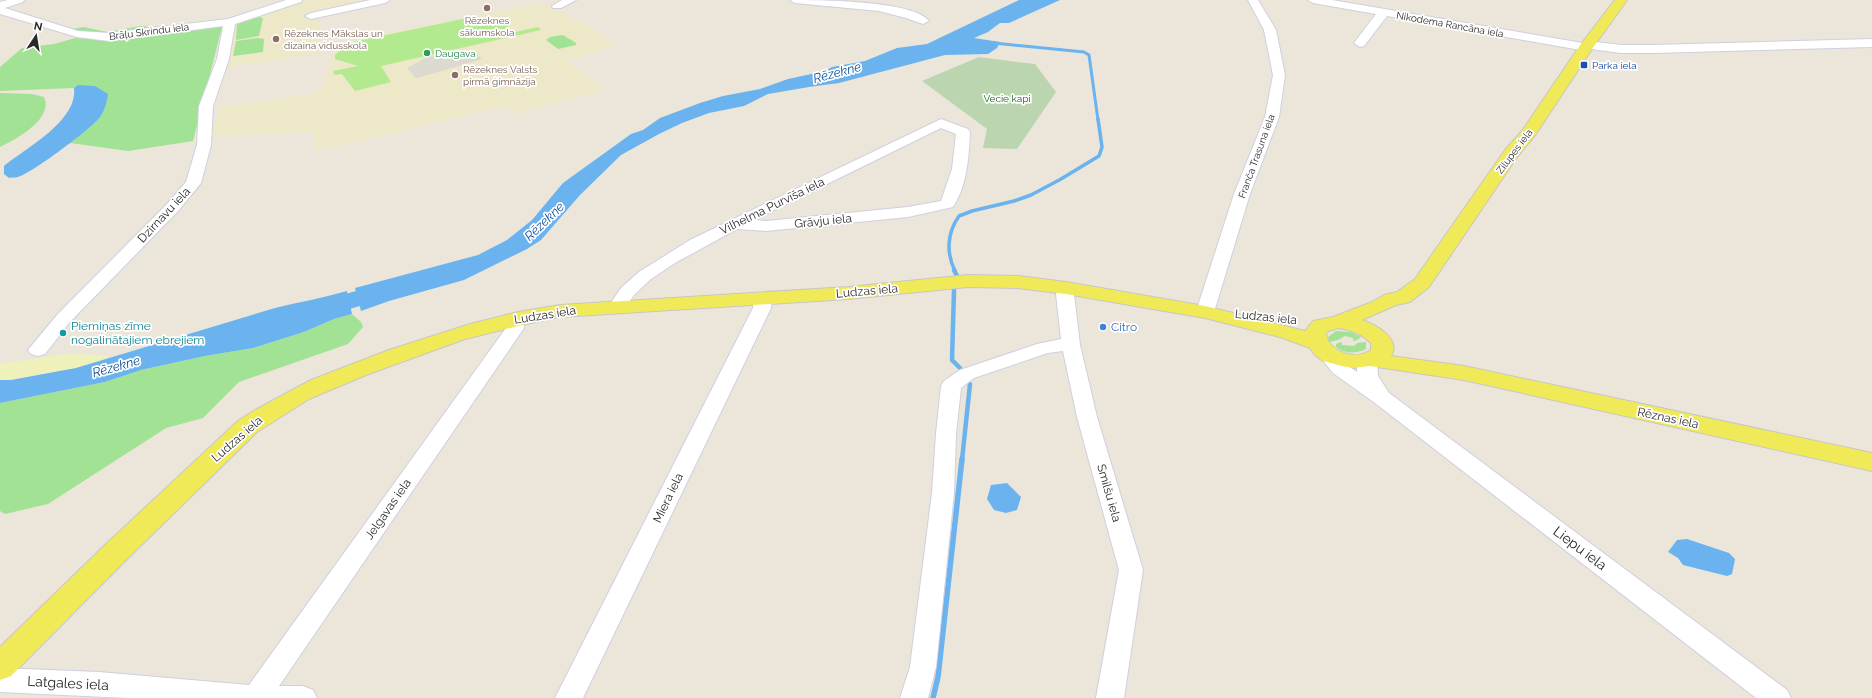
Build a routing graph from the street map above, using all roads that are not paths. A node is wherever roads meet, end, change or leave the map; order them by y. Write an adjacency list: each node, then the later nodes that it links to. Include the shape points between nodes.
1 (20, 0): 10 (street)
2 (297, 0): 16 (street, Brāļu Skrindu iela)
3 (385, 0): 14 (street)
4 (571, 0): 11 (street)
5 (795, 0): 9 (street)
6 (1253, 0): 26 (street, Franča Trasuna iela, via 1270,30 1279,75 1272,117 1242,194)
7 (1313, 0): 13 (street, Nikodema Rancāna iela)
8 (1621, 0): 19 (main road, Zilupes iela)
9 (822, 1): 15 (street, via 911,14)
10 (0, 6)
11 (557, 6)
12 (0, 10): 16 (street, Brāļu Skrindu iela, via 77,34 97,37 118,37)
13 (1384, 12): 17 (street); 19 (street, Nikodema Rancāna iela)
14 (311, 16)
15 (923, 21)
16 (230, 22): 31 (street, Dzirnavu iela, via 223,59 206,106 204,145 193,184 63,319)
17 (1360, 43)
18 (1872, 43): 19 (street, via 1621,50)
19 (1587, 46): 24 (main road, Zilupes iela, via 1422,283)
20 (941, 122): 21 (street, Vilhelma Purvīša iela); 21 (street, Grāvju iela, via 963,132 962,165 947,204 908,212 766,226)
21 (737, 224): 25 (street, Vilhelma Purvīša iela, via 697,242 656,267 632,285 620,298)
22 (1066, 288): 23 (main road, Ludzas iela, via 1018,282 968,281 848,293); 26 (main road, Ludzas iela); 29 (street, Smilšu iela)
23 (763, 298): 25 (main road, Ludzas iela); 39 (street, Miera iela, via 762,308)
24 (1403, 298): 28 (main road, Zilupes iela, via 1391,299); 32 (main road, Zilupes iela, via 1403,304 1384,323)
25 (617, 306): 27 (main road, Ludzas iela, via 560,311)
26 (1206, 312): 28 (main road, Ludzas iela); 30 (main road, Ludzas iela, via 1287,332)
27 (514, 319): 35 (main road, Ludzas iela, via 433,342 343,375 286,401 265,414 248,426); 37 (street, Jelgavas iela, via 515,328)
28 (1333, 323): 30 (main road, via 1317,329 1315,338); 32 (main road, Ludzas iela, via 1360,326)
29 (1071, 345): 40 (street, via 1044,348 967,374 951,386 943,493 923,667); 41 (street, Smilšu iela, via 1086,417 1131,570)
30 (1321, 348): 32 (main road, Ludzas iela, via 1345,360); 33 (street, Liepu iela, via 1340,368)
31 (38, 350)
32 (1374, 350): 33 (street, Liepu iela, via 1365,369); 34 (main road, Rēznas iela, via 1464,373)
33 (1382, 398): 42 (street, Liepu iela)
34 (1872, 462)
35 (0, 667)
36 (0, 680): 37 (street, Latgales iela, via 99,684)
37 (255, 697): 38 (street, Latgales iela)
38 (303, 698)
39 (569, 698)
40 (914, 698)
41 (1110, 698)
42 (1777, 698)

